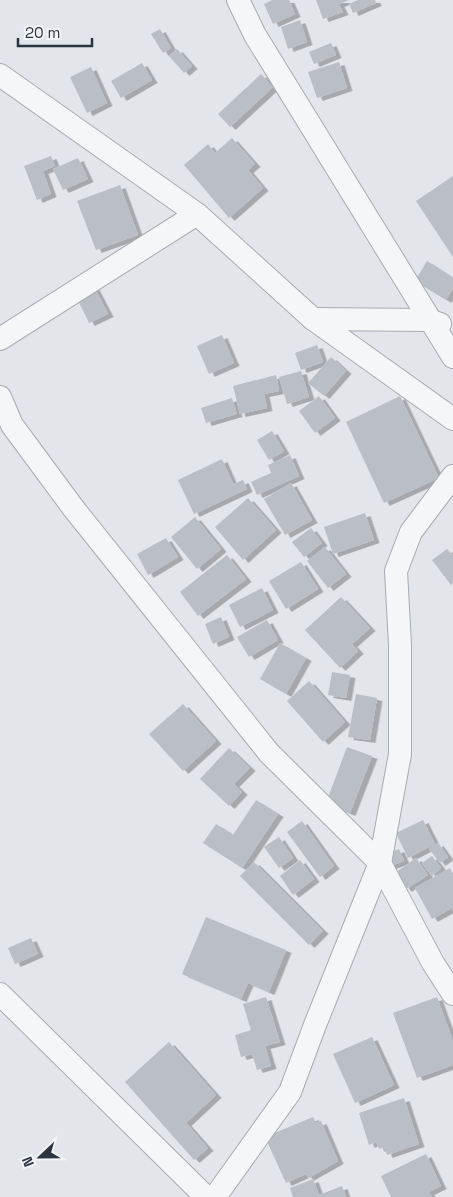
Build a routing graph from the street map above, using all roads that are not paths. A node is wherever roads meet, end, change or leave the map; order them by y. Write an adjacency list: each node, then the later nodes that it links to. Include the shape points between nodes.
1 (238, 0): 5 (street, via 255,35)
2 (0, 75): 3 (street)
3 (197, 214): 4 (street); 7 (street)
4 (313, 319): 5 (street); 10 (street)
5 (428, 320): 6 (street); 8 (street)
6 (453, 329)
7 (0, 339)
8 (453, 357)
9 (0, 397): 12 (street, via 12,425 74,509 269,753)
10 (453, 418)
11 (453, 476): 12 (street, via 410,532 396,570 400,754)
12 (380, 863): 14 (street); 16 (street, via 290,1092)
13 (0, 994): 15 (street)
14 (453, 994)
15 (206, 1197)
16 (215, 1197)

